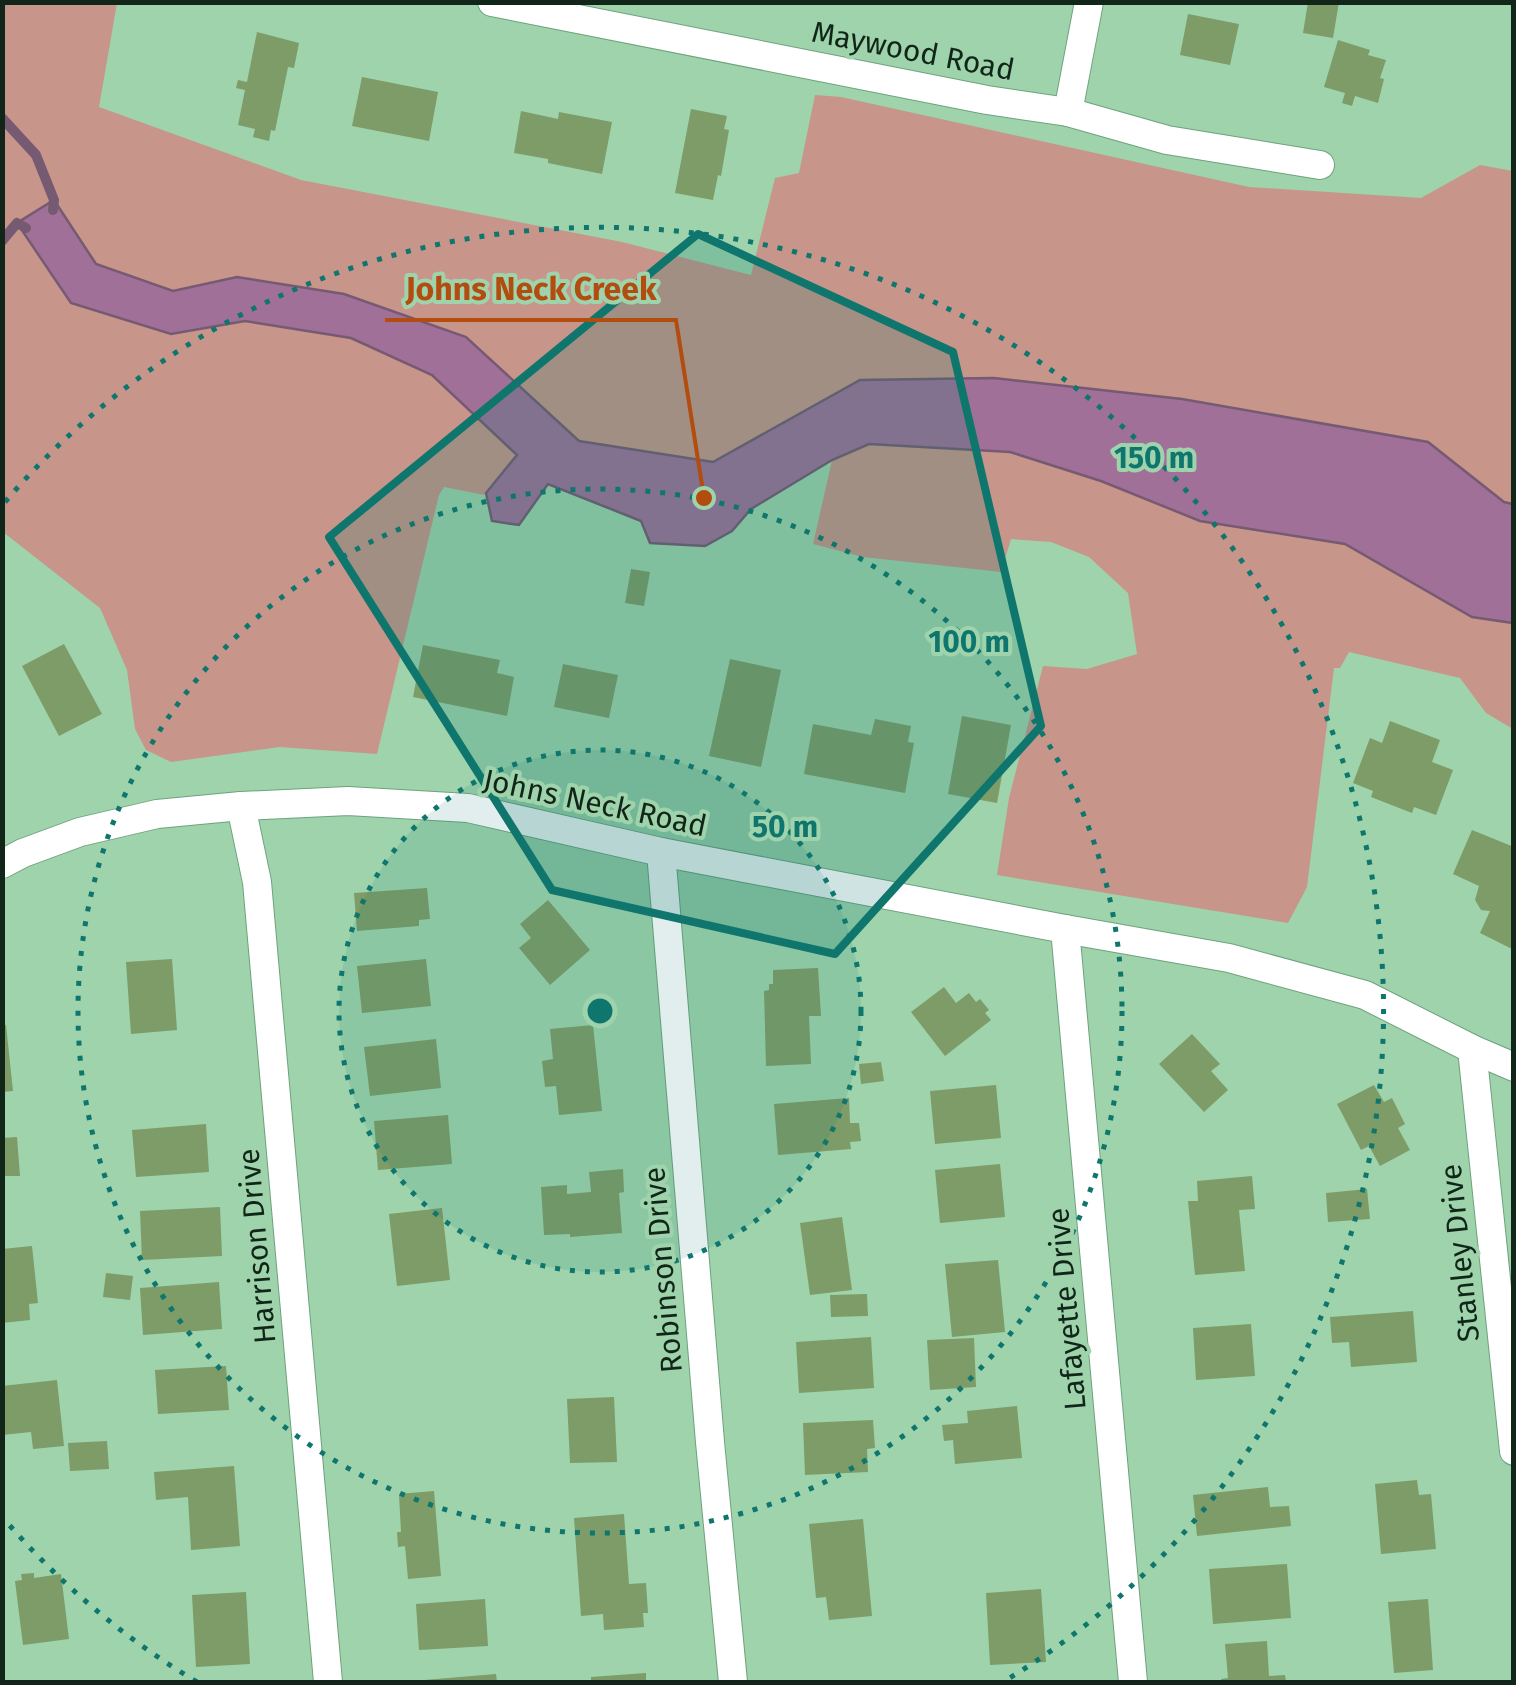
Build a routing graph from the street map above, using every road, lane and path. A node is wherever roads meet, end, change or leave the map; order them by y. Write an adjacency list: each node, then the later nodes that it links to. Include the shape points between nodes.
1 (492, 2): 3 (street, Maywood Road)
2 (1089, 2): 3 (street)
3 (1068, 112): 4 (street, Maywood Road, via 1167,140)
4 (1320, 165)
5 (241, 806): 6 (street, Johns Neck Road, via 348,800 468,808); 7 (street, Johns Neck Road, via 99,828); 12 (street, Harrison Drive, via 257,882)
6 (660, 852): 8 (street, Johns Neck Road); 13 (street, Robinson Drive)
7 (2, 864)
8 (1065, 929): 9 (street, Johns Neck Road, via 1229,958 1366,995); 14 (street, Lafayette Drive)
9 (1472, 1049): 10 (street, Johns Neck Road); 11 (street, Stanley Drive)
10 (1514, 1066)
11 (1514, 1451)
12 (328, 1682)
13 (733, 1682)
14 (1134, 1682)

